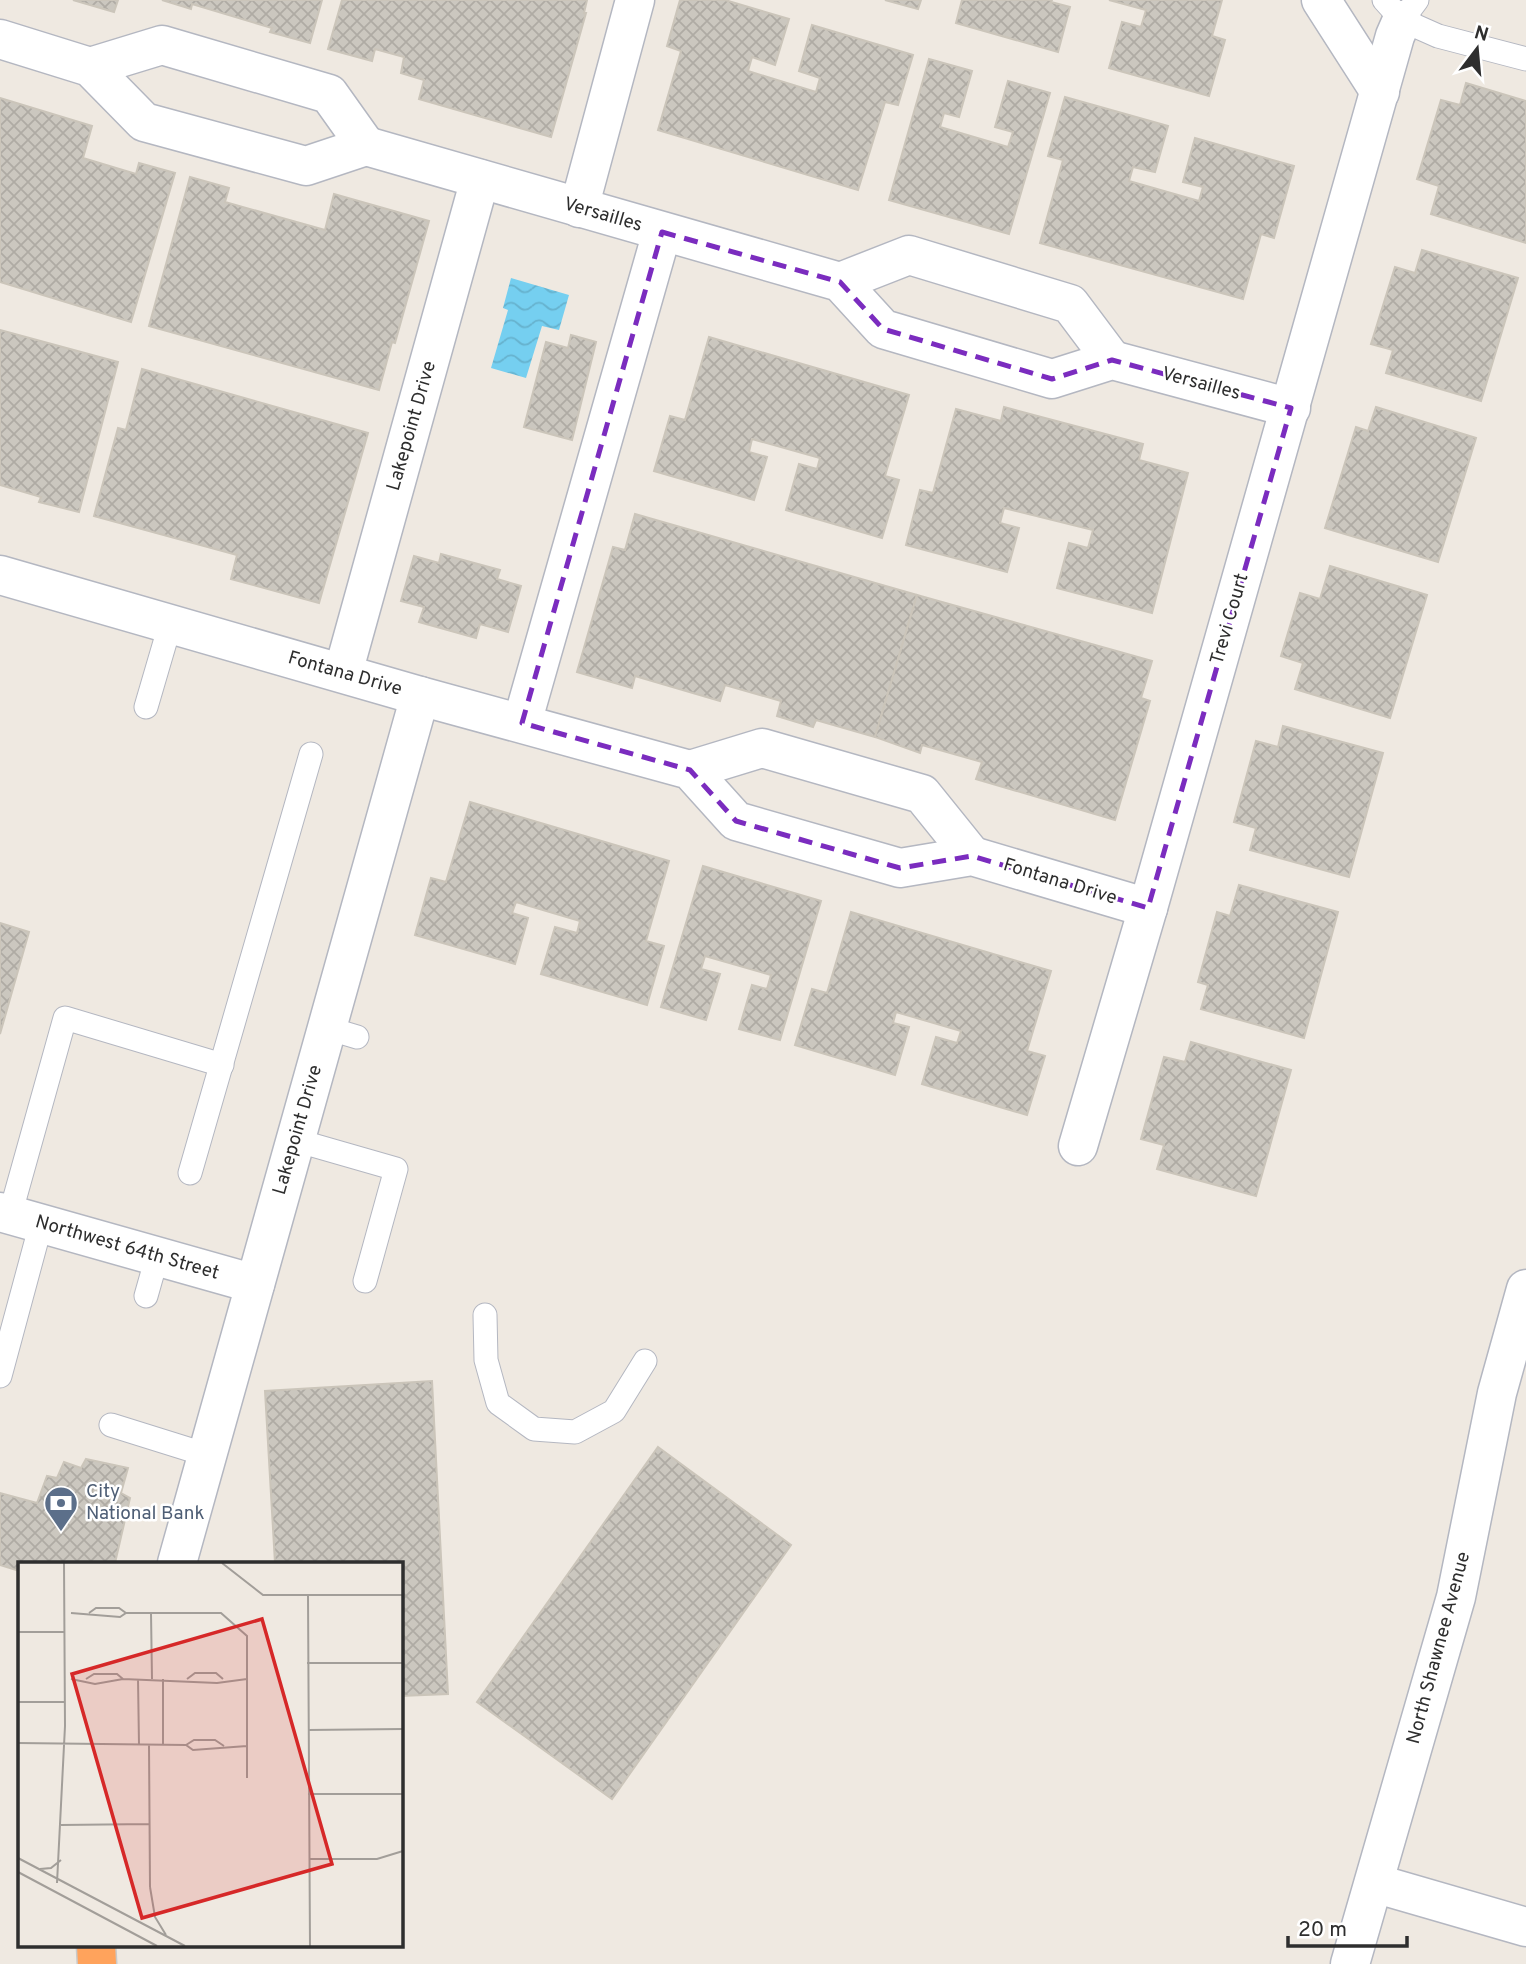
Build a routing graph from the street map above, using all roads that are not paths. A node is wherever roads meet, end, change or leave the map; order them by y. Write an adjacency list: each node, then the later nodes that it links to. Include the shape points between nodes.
1 (635, 0): 10 (street)
2 (1321, 0): 7 (street)
3 (1401, 7): 5 (lane, via 1438,36); 7 (street, Trevi Court)
4 (0, 39): 6 (street)
5 (1526, 59)
6 (90, 67): 8 (street, via 144,122 306,166); 8 (street, via 162,45 329,93)
7 (1380, 92): 14 (street, Trevi Court)
8 (366, 146): 9 (street, Versailles)
9 (480, 179): 10 (street, Versailles); 17 (street, Lakepoint Drive)
10 (579, 208): 11 (street, Versailles)
11 (662, 232): 12 (street, Versailles); 20 (street)
12 (840, 282): 13 (street, via 883,329 1052,379); 13 (street, via 909,255 1070,304)
13 (1112, 360): 14 (street, Versailles)
14 (1291, 408): 24 (street, Trevi Court)
15 (0, 575): 16 (street, Fontana Drive)
16 (170, 625): 17 (street, Fontana Drive); 19 (lane)
17 (343, 673): 18 (street, Fontana Drive)
18 (420, 696): 20 (street, Fontana Drive); 26 (street, Lakepoint Drive, via 342,1033)
19 (146, 707)
20 (522, 723): 22 (street, Fontana Drive)
21 (311, 754): 25 (lane)
22 (690, 770): 23 (street, Fontana Drive, via 736,821 900,868); 23 (street, via 762,748 922,794)
23 (972, 856): 24 (street, Fontana Drive)
24 (1148, 908): 27 (street, Trevi Court)
25 (222, 1065): 28 (lane); 29 (lane, via 65,1018)
26 (295, 1140): 31 (lane, via 396,1169); 32 (street, Lakepoint Drive)
27 (1078, 1146)
28 (190, 1173)
29 (17, 1217): 30 (street, Northwest 64th Street); 37 (lane)
30 (157, 1257): 32 (street, Northwest 64th Street); 34 (lane)
31 (365, 1281)
32 (254, 1283): 40 (street, Lakepoint Drive)
33 (1526, 1289): 38 (street, North Shawnee Avenue)
34 (146, 1296)
35 (485, 1315): 36 (lane, via 486,1360 498,1403 534,1429 575,1433 614,1411)
36 (645, 1360)
37 (0, 1376)
38 (1511, 1397): 42 (street, North Shawnee Avenue)
39 (111, 1425): 40 (lane)
40 (207, 1455): 41 (street, Lakepoint Drive)
41 (177, 1562)
42 (1374, 1883): 43 (street); 46 (street, North Shawnee Avenue)
43 (1526, 1927)
44 (96, 1946): 45 (highway)
45 (97, 1964)
46 (1350, 1964)

